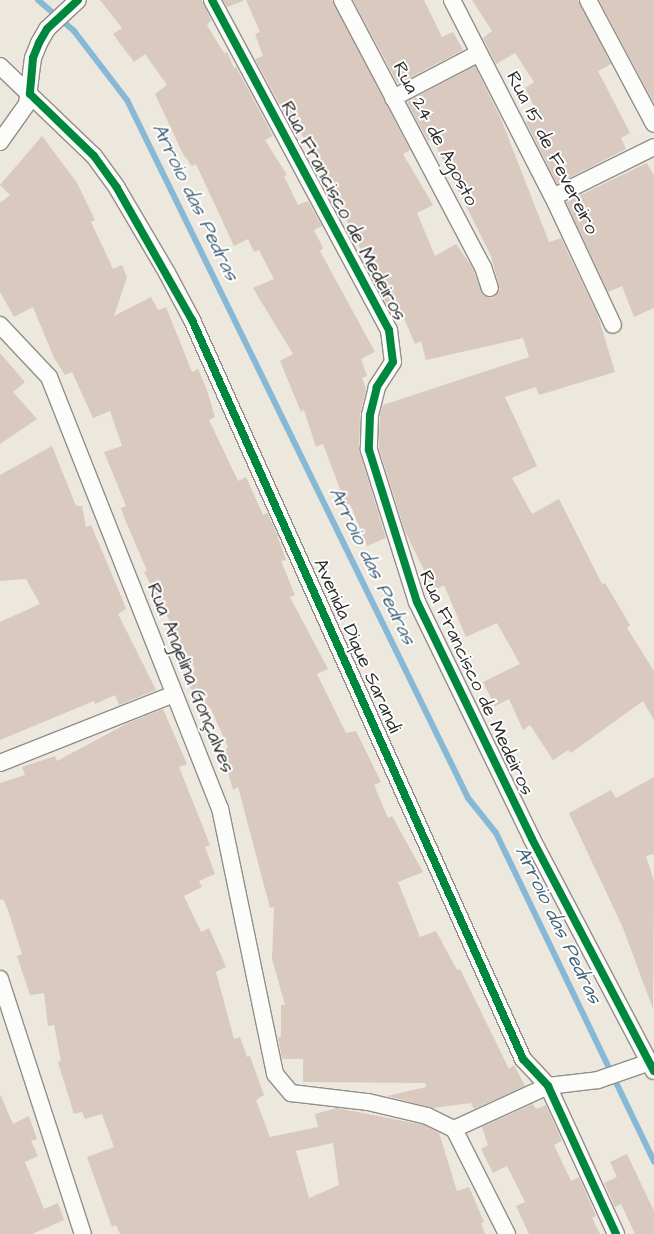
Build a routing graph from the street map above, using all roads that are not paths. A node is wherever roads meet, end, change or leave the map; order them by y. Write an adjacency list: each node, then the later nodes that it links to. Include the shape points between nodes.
1 (212, 0): 20 (street, Rua Francisco de Medeiros, via 389,330 393,362 377,387 370,415 369,450 416,602 527,829)
2 (342, 0): 9 (street, Rua 24 de Agosto)
3 (452, 0): 6 (street, Rua 15 de Fevereiro)
4 (588, 0): 10 (street)
5 (77, 1): 8 (street, via 47,29 32,58)
6 (479, 52): 9 (street); 13 (street, Rua 15 de Fevereiro)
7 (0, 66): 8 (street, Avenida Dique Sarandi)
8 (30, 94): 11 (street, via 22,116); 21 (street, Avenida Dique Sarandi, via 94,156 117,188 192,320 523,1059)
9 (393, 98): 14 (street, Rua 24 de Agosto, via 483,267)
10 (654, 124)
11 (0, 142)
12 (654, 147): 13 (street)
13 (553, 197): 16 (street, Rua 15 de Fevereiro)
14 (490, 288)
15 (0, 325): 17 (street, Rua Angelina Gonçalves, via 49,377)
16 (613, 326)
17 (174, 694): 18 (street); 22 (street, Rua Angelina Gonçalves, via 220,808 275,1074 291,1093 368,1102 427,1116)
18 (0, 763)
19 (0, 979): 23 (street)
20 (652, 1066): 21 (street, via 629,1069 598,1080)
21 (548, 1086): 22 (street); 25 (street, Avenida Dique Sarandi)
22 (454, 1129): 24 (street)
23 (83, 1234)
24 (507, 1234)
25 (616, 1234)

